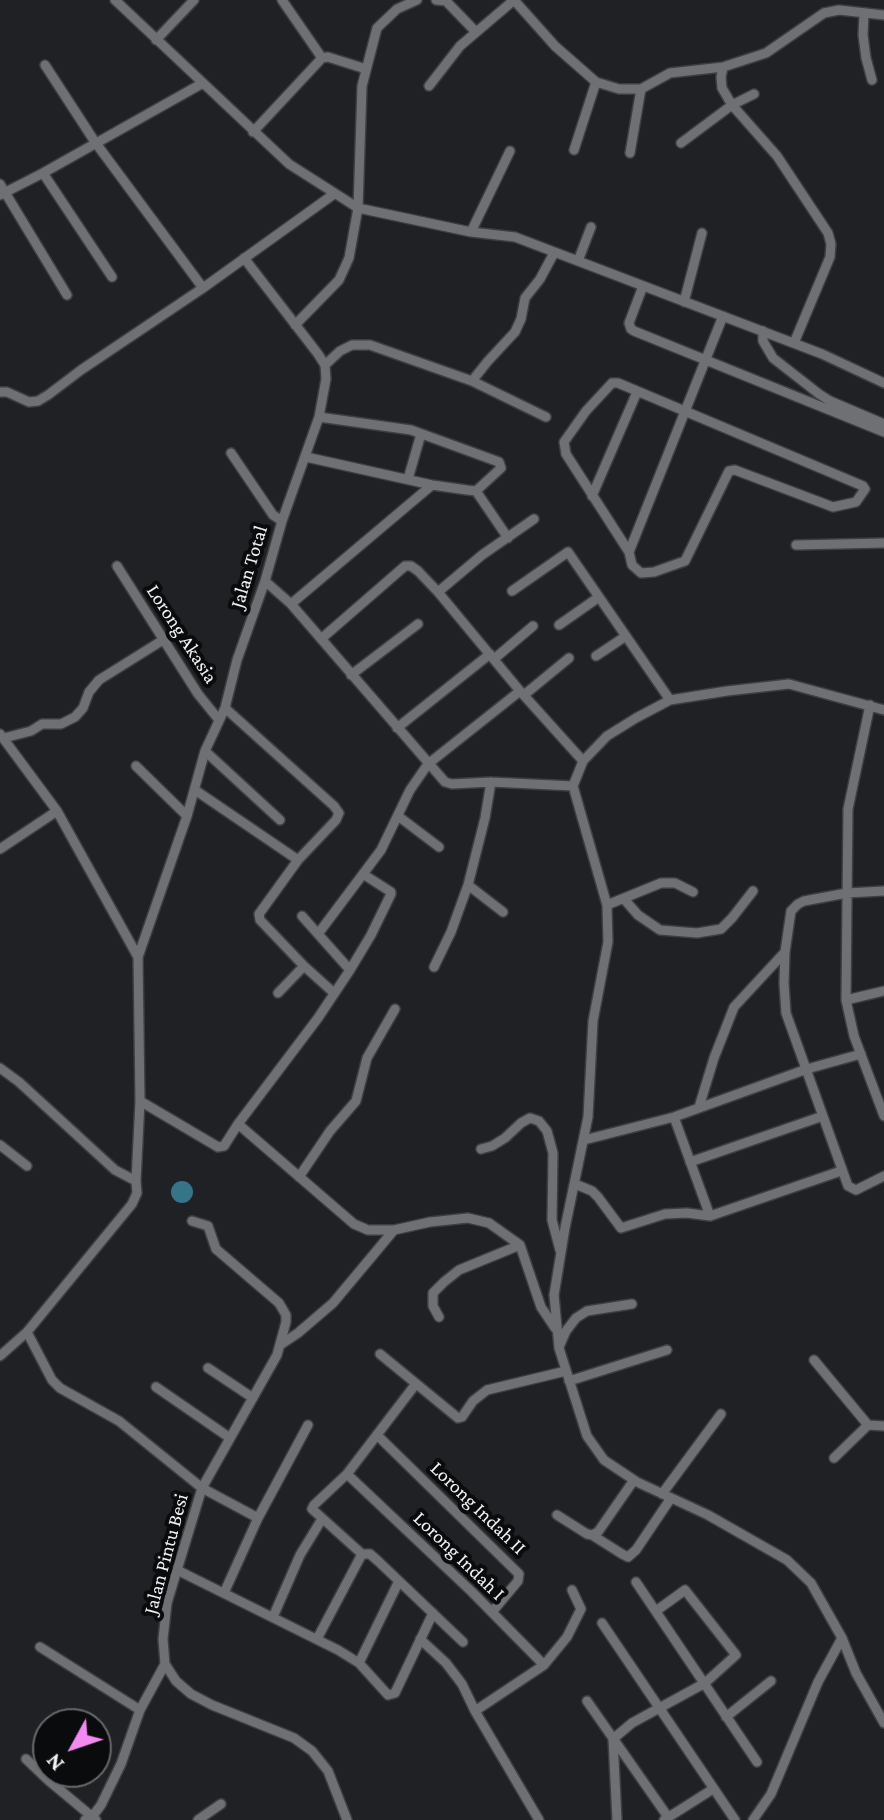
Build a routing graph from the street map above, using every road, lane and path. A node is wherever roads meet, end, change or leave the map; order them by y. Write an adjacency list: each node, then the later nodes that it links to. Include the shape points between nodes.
1 (115, 0): 11 (street)
2 (194, 0): 11 (street)
3 (282, 0): 12 (street)
4 (417, 0): 15 (street, via 397,9 377,28)
5 (436, 0): 6 (street)
6 (445, 0): 10 (street)
7 (514, 0): 10 (street); 17 (street)
8 (864, 14): 9 (street); 14 (street, via 824,13 766,53); 16 (street)
9 (884, 15)
10 (476, 32): 19 (street)
11 (156, 40): 18 (street)
12 (322, 58): 15 (street); 23 (street)
13 (45, 65): 24 (street)
14 (723, 67): 20 (street, via 670,73); 22 (street, via 722,88)
15 (366, 69): 32 (street)
16 (872, 80)
17 (596, 82): 20 (street); 26 (street)
18 (203, 83): 23 (street); 24 (street)
19 (429, 86)
20 (641, 89): 28 (street)
21 (754, 94): 22 (street)
22 (732, 105): 25 (street); 47 (street, via 777,156 831,244)
23 (253, 132): 31 (street)
24 (95, 142): 29 (street); 41 (street)
25 (681, 143)
26 (574, 150)
27 (510, 151): 34 (street)
28 (630, 153)
29 (43, 173): 30 (street); 39 (street)
30 (2, 190): 42 (street)
31 (334, 194): 32 (street); 37 (street)
32 (358, 208): 34 (street); 45 (street, via 349,258 339,280)
33 (591, 227): 38 (street)
34 (471, 232): 36 (street, via 515,237)
35 (702, 233): 43 (street)
36 (554, 253): 38 (street); 50 (street, via 525,298 515,332)
37 (244, 258): 41 (street); 45 (street)
38 (578, 261): 40 (street)
39 (112, 277)
40 (643, 286): 43 (street); 48 (street, via 631,329)
41 (203, 288): 52 (street, via 38,401)
42 (67, 295)
43 (684, 302): 44 (street)
44 (723, 316): 46 (street); 48 (street)
45 (295, 325): 49 (street)
46 (763, 331): 47 (street); 57 (street, via 773,358 819,394)
47 (794, 343): 51 (street)
48 (707, 360): 54 (street); 58 (street)
49 (325, 365): 50 (street, via 352,345 370,345); 55 (street, Jalan Total)
50 (472, 381): 56 (street)
51 (884, 383)
52 (0, 392)
53 (637, 392): 54 (street); 65 (street); 65 (street, via 612,383 564,442)
54 (685, 412): 71 (street); 71 (street, via 865,489 856,502 833,507 729,471 685,561 641,573)
55 (319, 417): 59 (street); 61 (street, Jalan Total)
56 (546, 417)
57 (884, 424)
58 (884, 432)
59 (421, 434): 62 (street); 64 (street, via 499,462 501,468)
60 (231, 453): 67 (street)
61 (306, 457): 62 (street); 67 (street, Jalan Total)
62 (408, 479): 63 (street)
63 (432, 485): 64 (street); 77 (street)
64 (476, 491): 68 (street)
65 (592, 496): 71 (street)
66 (534, 519): 68 (street)
67 (282, 521): 73 (street, Jalan Total)
68 (508, 538): 75 (street)
69 (884, 543): 70 (street)
70 (796, 545)
71 (629, 552)
72 (117, 566): 83 (street, Lorong Akasia)
73 (265, 581): 77 (street); 91 (street, Jalan Total)
74 (512, 591): 76 (street, via 568,552)
75 (438, 592): 82 (street, via 418,571 405,566); 85 (street)
76 (599, 597): 79 (street); 81 (street)
77 (291, 604): 82 (street)
78 (418, 624): 87 (street)
79 (559, 625)
80 (533, 626): 85 (street)
81 (626, 636): 84 (street); 89 (street)
82 (321, 639): 87 (street)
83 (163, 640): 93 (street, Lorong Akasia); 95 (street, via 99,680 75,717)
84 (596, 656)
85 (492, 657): 88 (street); 94 (street)
86 (569, 658): 88 (street)
87 (351, 675): 94 (street)
88 (522, 693): 97 (street); 98 (street)
89 (670, 700): 90 (street, via 789,684); 97 (street, via 607,736)
90 (870, 705): 92 (street); 115 (street, via 848,809)
91 (225, 708): 93 (street, Jalan Total); 109 (street, via 339,813)
92 (884, 710)
93 (219, 720): 96 (street, Jalan Total)
94 (397, 728): 98 (street)
95 (1, 736): 103 (street)
96 (205, 751): 102 (street, Jalan Total); 106 (street)
97 (583, 761): 101 (street)
98 (428, 764): 100 (street, via 452,784); 105 (street)
99 (136, 766): 104 (street)
100 (491, 782): 101 (street); 111 (street)
101 (573, 786): 117 (street)
102 (195, 790): 104 (street, Jalan Total); 109 (street)
103 (57, 811): 108 (street); 122 (street)
104 (187, 816): 122 (street, Jalan Total)
105 (398, 816): 107 (street); 110 (street)
106 (280, 820)
107 (439, 847)
108 (0, 849)
109 (298, 860): 123 (street, via 259,914)
110 (363, 874): 120 (street); 125 (street, via 391,894)
111 (468, 885): 118 (street); 124 (street)
112 (753, 891): 116 (street, via 721,929 697,933 660,930)
113 (884, 891): 115 (street)
114 (693, 892): 116 (street, via 661,883)
115 (847, 893): 121 (street, via 804,901 791,911); 129 (street)
116 (624, 899): 117 (street)
117 (607, 905): 140 (street, via 608,942 593,1021)
118 (503, 912)
119 (302, 916): 120 (street)
120 (318, 934): 125 (street)
121 (785, 952): 133 (street, via 786,1013); 135 (street, via 734,1007)
122 (138, 957): 134 (street)
123 (304, 966): 127 (street); 128 (street)
124 (434, 967)
125 (350, 970): 128 (street)
126 (884, 991): 129 (street)
127 (278, 993)
128 (334, 993): 139 (street)
129 (846, 1000): 131 (street)
130 (395, 1009): 147 (street, via 367,1058 356,1101)
131 (861, 1054): 133 (street); 137 (street)
132 (0, 1068): 148 (street, via 115,1170)
133 (807, 1069): 135 (street); 136 (street)
134 (140, 1101): 139 (street, via 218,1147); 148 (street)
135 (699, 1107): 138 (street)
136 (823, 1116): 143 (street); 145 (street)
137 (884, 1116)
138 (674, 1117): 140 (street); 143 (street)
139 (238, 1124): 147 (street)
140 (584, 1140): 149 (street)
141 (0, 1145): 144 (street)
142 (481, 1149): 154 (street, via 530,1118 547,1131 553,1153 552,1220)
143 (690, 1162): 150 (street)
144 (27, 1166)
145 (841, 1171): 146 (street, via 856,1190); 150 (street)
146 (884, 1176)
147 (299, 1177): 152 (street, via 354,1224)
148 (136, 1181): 157 (street, via 137,1193 124,1216)
149 (575, 1184): 150 (street, via 592,1191 621,1228 665,1214); 154 (street)
150 (710, 1216)
151 (192, 1221): 159 (street, via 208,1226 216,1249 279,1303 286,1315)
152 (394, 1230): 153 (street, via 468,1218 489,1223); 159 (street, via 333,1303)
153 (520, 1245): 156 (street, via 459,1270 444,1282 433,1293); 158 (street, via 541,1307)
154 (561, 1254): 158 (street, via 554,1295)
155 (632, 1304): 160 (street, via 587,1311 566,1331)
156 (439, 1317)
157 (27, 1332): 163 (street); 179 (street, Jalan Pintu Besi, via 60,1388 119,1421)
158 (557, 1332): 160 (street)
159 (280, 1345): 169 (street)
160 (559, 1348): 166 (street)
161 (667, 1350): 166 (street)
162 (380, 1354): 167 (street)
163 (0, 1356)
164 (814, 1360): 172 (street)
165 (208, 1368): 169 (street)
166 (568, 1376): 167 (street, via 487,1390 458,1418); 178 (street, via 587,1436 604,1460)
167 (415, 1385): 174 (street)
168 (156, 1387): 175 (street)
169 (253, 1398): 175 (street)
170 (721, 1414): 180 (street)
171 (308, 1425): 182 (street)
172 (868, 1425): 173 (street); 176 (street)
173 (884, 1426)
174 (377, 1435): 177 (street); 192 (street, Lorong Indah II, via 519,1574)
175 (230, 1438): 179 (street)
176 (834, 1458)
177 (347, 1474): 183 (street, via 312,1507); 192 (street, Lorong Indah I)
178 (634, 1480): 180 (street); 184 (street)
179 (202, 1488): 182 (street); 186 (street, Jalan Pintu Besi)
180 (666, 1496): 184 (street, via 628,1557); 196 (street, via 787,1560 811,1583)
181 (557, 1515): 184 (street)
182 (258, 1518): 190 (street)
183 (322, 1519): 185 (street); 194 (street)
184 (592, 1535)
185 (362, 1554): 187 (street, via 370,1554); 197 (street)
186 (177, 1570): 190 (street); 202 (street, Jalan Pintu Besi, via 167,1603)
187 (399, 1581): 193 (street); 201 (street)
188 (636, 1582): 191 (street)
189 (572, 1590): 203 (street, via 581,1609)
190 (224, 1593): 194 (street)
191 (656, 1611): 205 (street); 205 (street, via 685,1590 736,1655)
192 (492, 1612): 203 (street, Lorong Indah I)
193 (433, 1613): 198 (street); 199 (street)
194 (273, 1617): 197 (street)
195 (602, 1623): 207 (street)
196 (842, 1638): 211 (street); 226 (street, via 771,1794)
197 (317, 1639): 201 (street)
198 (420, 1639): 201 (street, via 392,1695); 209 (street, via 455,1674)
199 (463, 1642)
200 (40, 1647): 208 (street)
201 (359, 1663)
202 (165, 1664): 208 (street); 222 (street, via 191,1694 294,1738 312,1751 328,1771)
203 (544, 1665): 209 (street)
204 (771, 1681): 210 (street)
205 (705, 1683): 207 (street); 210 (street)
206 (587, 1701): 212 (street)
207 (658, 1709): 212 (street); 217 (street)
208 (140, 1710): 220 (street, via 121,1764)
209 (475, 1711): 223 (street)
210 (726, 1717): 214 (street)
211 (884, 1723)
212 (613, 1739): 219 (street); 224 (street)
213 (26, 1759): 215 (street)
214 (757, 1762)
215 (32, 1763)
216 (62, 1788): 220 (street)
217 (713, 1789): 219 (street); 225 (street)
218 (221, 1804): 221 (street)
219 (666, 1818)
220 (91, 1819)
221 (198, 1820)
222 (347, 1820)
223 (539, 1820)
224 (617, 1820)
225 (735, 1820)
226 (753, 1820)

